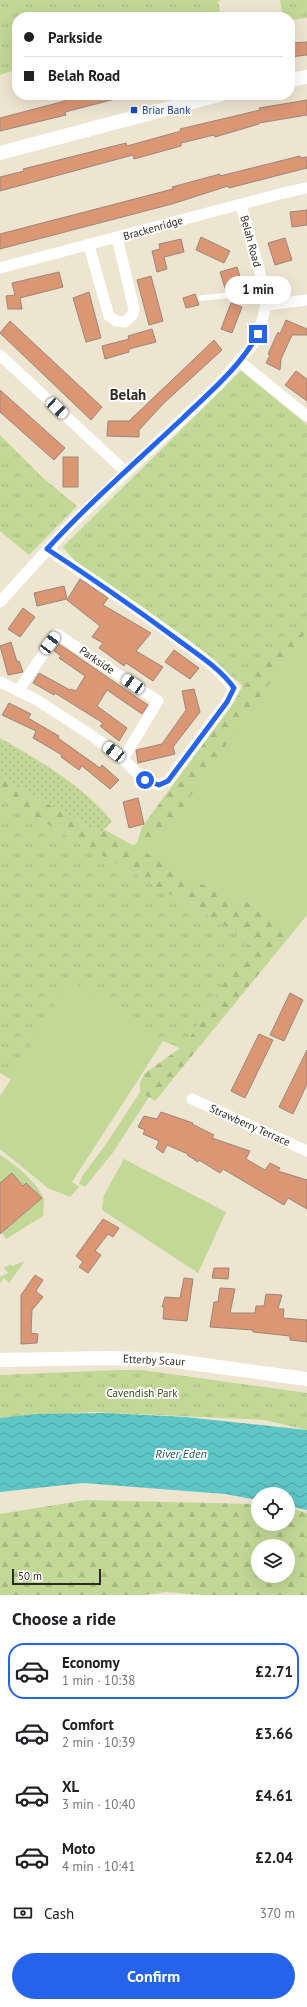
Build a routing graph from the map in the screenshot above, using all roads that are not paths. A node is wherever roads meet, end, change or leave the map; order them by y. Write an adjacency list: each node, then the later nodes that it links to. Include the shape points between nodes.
1 (307, 77): 2 (street)
2 (295, 79)
3 (200, 100): 4 (street)
4 (0, 153)
5 (307, 188): 6 (street, Brackenridge)
6 (241, 205): 7 (street, Brackenridge); 10 (street, Belah Road)
7 (118, 238): 8 (street, Brackenridge); 8 (street, via 134,309 134,314 125,322 116,321 109,316)
8 (89, 246): 9 (street, Brackenridge)
9 (0, 268)
10 (264, 292): 11 (lane); 13 (street, Belah Road)
11 (202, 298)
12 (307, 300): 13 (street)
13 (266, 305): 15 (street, Belah Road, via 258,334)
14 (0, 355): 17 (street)
15 (240, 362): 16 (street); 17 (street, Belah Road)
16 (307, 416)
17 (126, 472): 18 (street, Belah Road)
18 (47, 549): 19 (street, Belah Road); 22 (street, via 122,598 201,657 234,688 227,702 168,781 159,785 150,784)
19 (2, 596)
20 (0, 682): 21 (street)
21 (18, 691): 22 (street, via 69,719); 22 (street, Parkside, via 57,634 158,701)
22 (123, 759)
23 (192, 1099): 24 (street, Strawberry Terrace)
24 (307, 1151)
25 (0, 1360): 26 (street, Etterby Scaur, via 168,1360)
26 (307, 1379)

